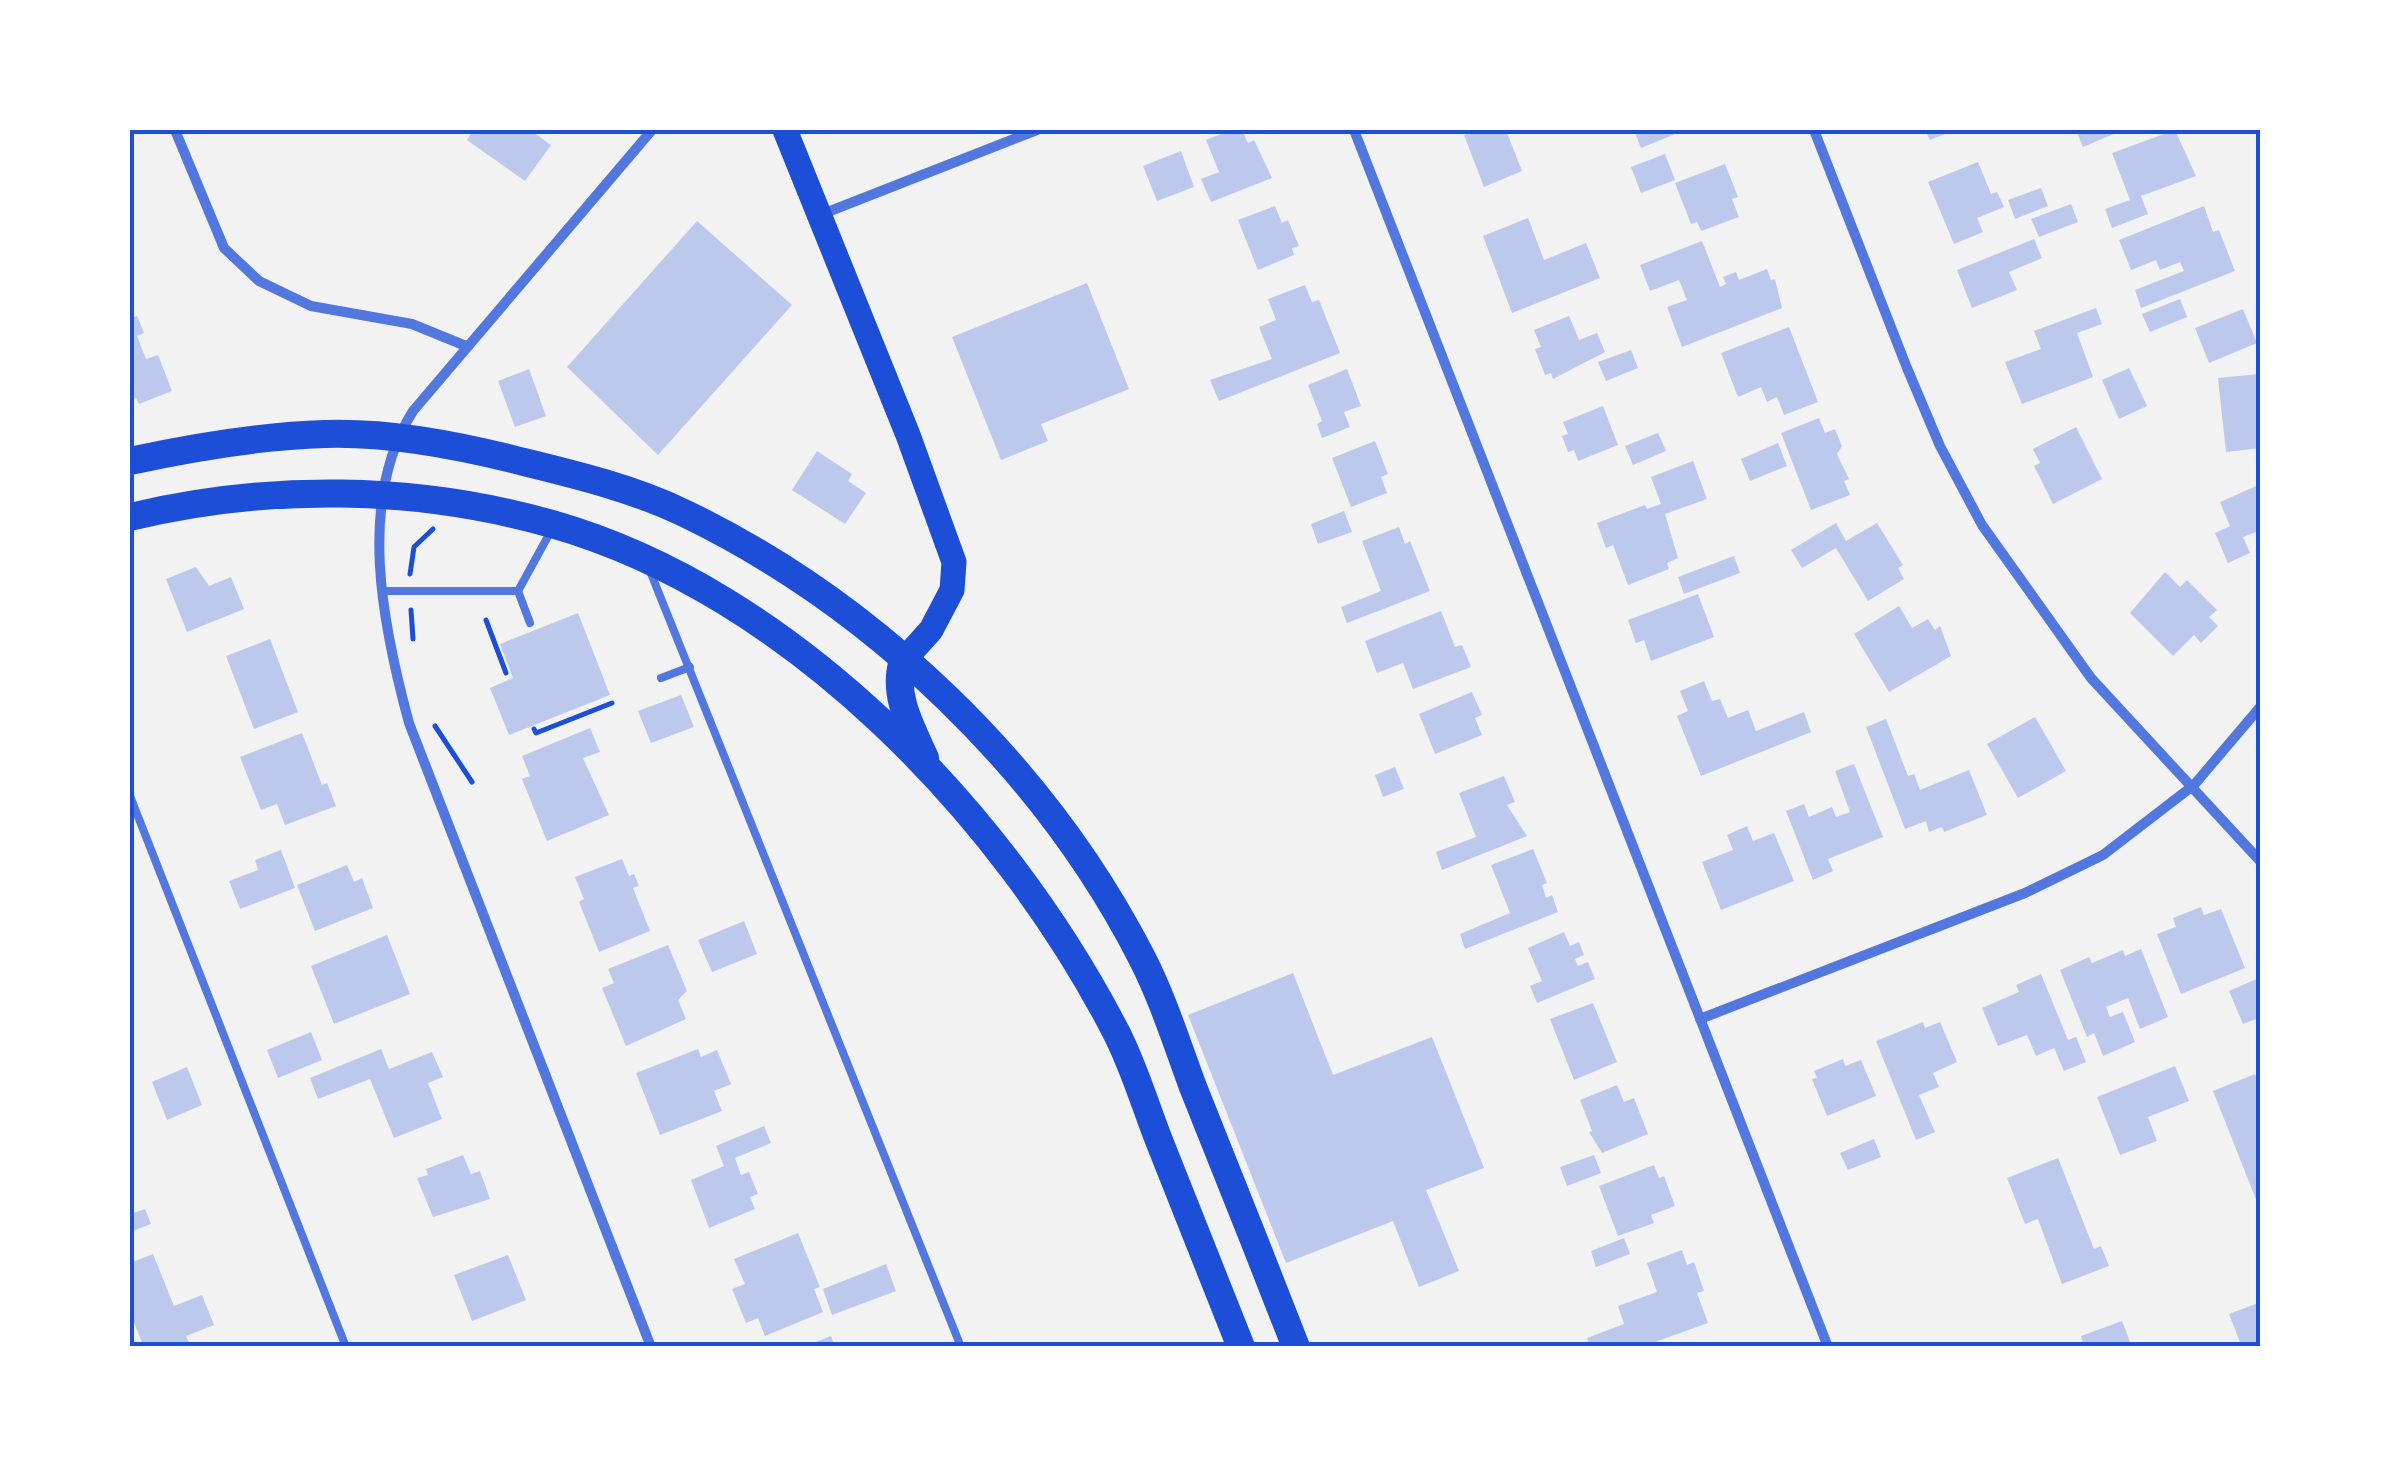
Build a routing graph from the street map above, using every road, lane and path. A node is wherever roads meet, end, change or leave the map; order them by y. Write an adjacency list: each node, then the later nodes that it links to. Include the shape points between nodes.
1 (175, 130): 8 (street, via 224,248 259,281 310,306 412,324)
2 (652, 130): 8 (street)
3 (785, 130): 7 (main road)
4 (1037, 130): 7 (street)
5 (1354, 130): 30 (street)
6 (1814, 130): 27 (street, via 1906,368 1982,525 2090,678)
7 (820, 215): 19 (main road, via 954,562 952,590 931,630)
8 (466, 346): 9 (street)
9 (396, 437): 10 (highway, via 256,440); 11 (street); 19 (highway, via 557,470 681,512 803,582)
10 (130, 461)
11 (382, 496): 12 (highway, via 267,494); 13 (highway); 15 (street)
12 (130, 518)
13 (554, 524): 14 (highway); 16 (lane)
14 (647, 563): 20 (lane); 26 (highway, via 702,589 819,668)
15 (384, 590): 16 (lane); 32 (street, via 408,723)
16 (518, 590): 18 (lane)
17 (486, 620): 21 (path)
18 (530, 623)
19 (903, 660): 26 (highway, via 897,679 903,704); 35 (highway, via 989,740 1039,801 1142,958)
20 (690, 667): 22 (lane); 33 (lane)
21 (506, 673)
22 (661, 678)
23 (612, 702): 25 (path, via 536,734)
24 (2261, 706): 27 (street)
25 (534, 729)
26 (934, 775): 34 (highway, via 1010,868 1116,1032)
27 (2194, 786): 29 (street); 30 (street, via 2103,855 2026,893)
28 (130, 796): 31 (lane)
29 (2261, 862)
30 (1700, 1019): 36 (street)
31 (346, 1347)
32 (651, 1347)
33 (961, 1347)
34 (1241, 1347)
35 (1296, 1347)
36 (1828, 1347)

